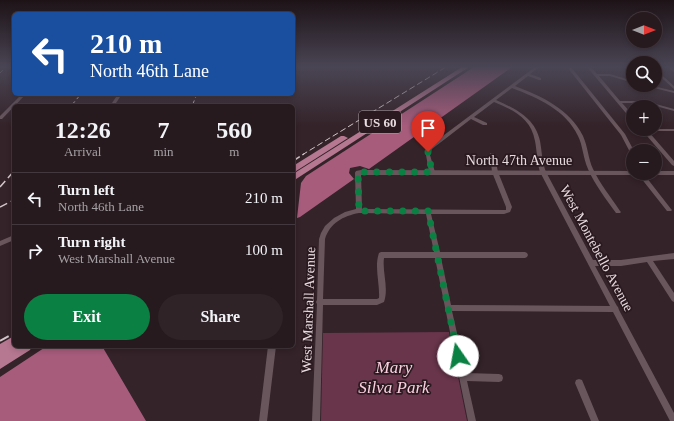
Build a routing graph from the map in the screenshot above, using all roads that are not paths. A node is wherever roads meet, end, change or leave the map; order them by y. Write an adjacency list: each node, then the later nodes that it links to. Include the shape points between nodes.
1 (426, 87): 26 (highway, US 60)
2 (436, 87): 38 (highway, US 60)
3 (511, 87): 10 (street)
4 (513, 87): 14 (street)
5 (585, 87): 24 (street)
6 (606, 87): 12 (street)
7 (662, 89): 8 (street)
8 (674, 92)
9 (22, 96): 13 (street)
10 (493, 100): 18 (street); 32 (street, West Montebello Avenue, via 518,112 531,123 537,137)
11 (557, 102): 14 (street)
12 (619, 102): 16 (street); 17 (street, via 645,102)
13 (14, 104)
14 (551, 104): 33 (street, via 569,119 578,131)
15 (12, 106): 19 (street)
16 (626, 110)
17 (674, 110)
18 (470, 117): 20 (street); 30 (street, via 430,148 428,155)
19 (0, 118)
20 (485, 124)
21 (662, 130): 22 (street)
22 (674, 130)
23 (649, 136): 27 (street)
24 (628, 144)
25 (492, 154): 31 (street)
26 (309, 160): 28 (highway, US 60); 29 (highway)
27 (674, 164)
28 (295, 169)
29 (295, 172)
30 (432, 172): 31 (street, North 47th Avenue); 34 (street, North 47th Avenue)
31 (495, 172): 32 (street, North 47th Avenue); 42 (street, West Marshall Avenue, via 509,207 508,211)
32 (543, 172): 33 (street, North 47th Avenue); 50 (street, West Montebello Avenue)
33 (593, 172): 35 (street, North 47th Avenue); 43 (street)
34 (358, 173): 41 (street)
35 (626, 173)
36 (662, 173): 37 (street)
37 (674, 173)
38 (295, 178)
39 (645, 180): 40 (street)
40 (669, 210)
41 (359, 211): 42 (street, West Marshall Avenue); 52 (street, West Marshall Avenue, via 341,216 323,233)
42 (428, 211): 46 (street)
43 (618, 212)
44 (12, 238): 45 (street)
45 (0, 244)
46 (437, 255): 47 (street); 52 (street, via 382,256 382,300 377,302); 53 (street)
47 (525, 256)
48 (674, 256): 49 (street)
49 (648, 259): 50 (street); 51 (street)
50 (592, 263): 54 (street, West Montebello Avenue)
51 (674, 299)
52 (319, 302): 64 (street, West Marshall Avenue)
53 (448, 308): 54 (street); 60 (street)
54 (616, 309): 67 (street, West Montebello Avenue)
55 (12, 343): 58 (highway)
56 (23, 348): 59 (highway)
57 (272, 348): 63 (street)
58 (0, 351)
59 (0, 363)
60 (463, 378): 61 (street); 65 (street)
61 (499, 378)
62 (579, 383): 66 (street)
63 (263, 421)
64 (316, 421)
65 (472, 421)
66 (595, 421)
67 (674, 421)

